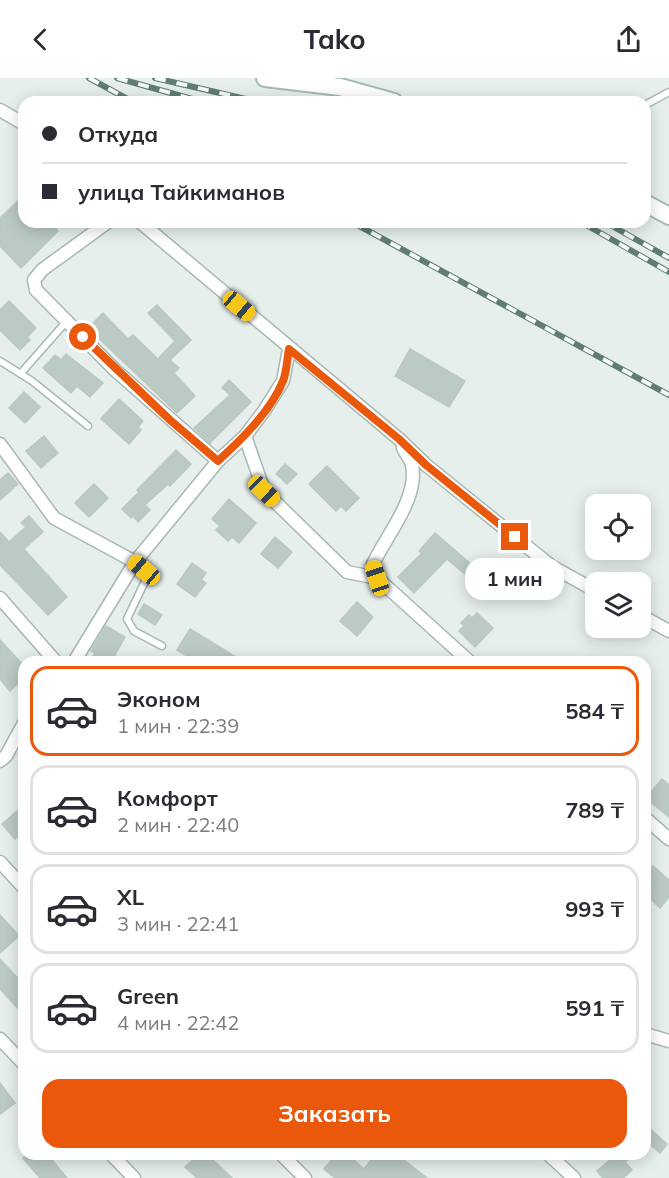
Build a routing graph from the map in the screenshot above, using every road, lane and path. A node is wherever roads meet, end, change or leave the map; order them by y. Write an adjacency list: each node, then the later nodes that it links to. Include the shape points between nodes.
1 (265, 78): 3 (street, via 340,87)
2 (669, 92): 4 (lane)
3 (372, 96)
4 (651, 102)
5 (0, 110): 6 (street)
6 (18, 120)
7 (651, 206): 8 (street)
8 (669, 216)
9 (100, 228): 11 (street, via 34,280 36,290)
10 (147, 228): 12 (street)
11 (67, 321): 14 (lane); 19 (street, via 154,406)
12 (289, 349): 16 (street, via 283,381); 17 (street)
13 (0, 361): 14 (lane)
14 (21, 373): 15 (lane)
15 (88, 426)
16 (245, 436): 19 (street); 21 (street, via 264,491 347,572)
17 (399, 439): 21 (street, via 412,466 411,495 373,564); 22 (street, via 551,566)
18 (0, 444): 20 (street, via 54,518)
19 (218, 461): 20 (street)
20 (135, 562): 26 (lane, via 147,577 128,619 134,631); 28 (street)
21 (377, 578): 29 (street)
22 (585, 585)
23 (0, 598): 27 (street)
24 (651, 621): 25 (street)
25 (669, 631)
26 (162, 646)
27 (51, 656)
28 (78, 656)
29 (463, 656)
30 (18, 734): 31 (street)
31 (0, 761)
32 (651, 823): 33 (street)
33 (669, 839)
34 (0, 862): 35 (street)
35 (18, 882)
36 (651, 1036): 38 (street)
37 (0, 1039): 39 (street)
38 (669, 1041)
39 (18, 1058)
40 (117, 1160): 43 (street)
41 (287, 1160): 44 (street)
42 (554, 1160): 45 (street)
43 (134, 1178)
44 (305, 1178)
45 (574, 1178)

